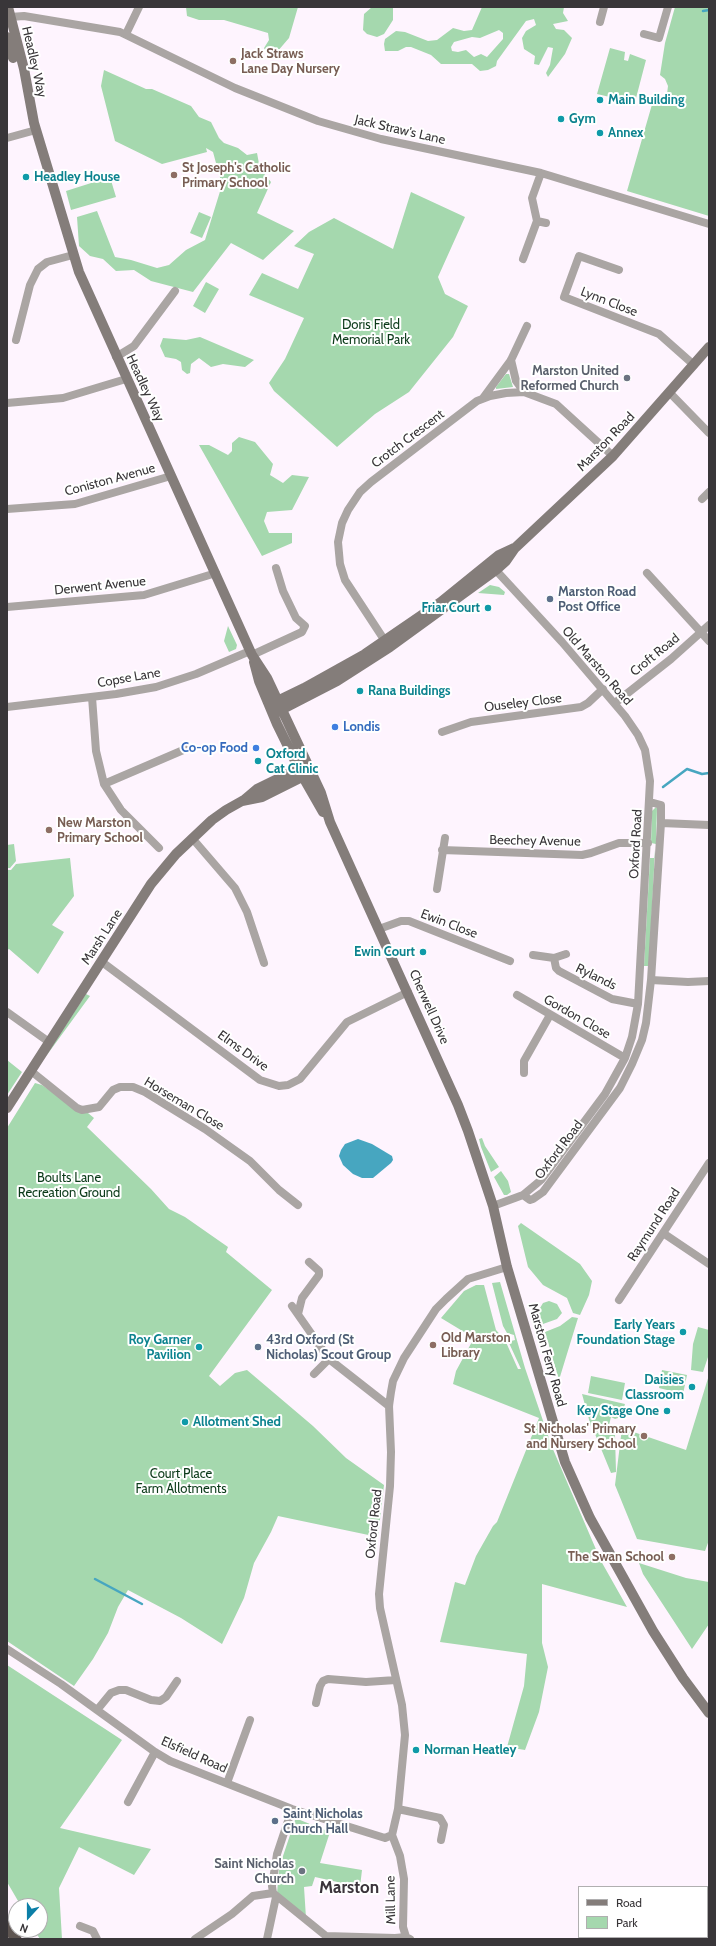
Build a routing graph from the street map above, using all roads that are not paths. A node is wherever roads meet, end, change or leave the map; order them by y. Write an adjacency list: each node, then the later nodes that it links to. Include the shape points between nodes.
1 (139, 7): 6 (street)
2 (604, 7): 5 (street)
3 (668, 7): 7 (street, via 659,38)
4 (9, 12): 6 (street, Jack Straw's Lane); 9 (main road, Headley Way, via 24,69)
5 (600, 22)
6 (126, 34): 11 (street, Jack Straw's Lane, via 235,88 318,121 381,139)
7 (644, 34)
8 (7, 37): 9 (main road, Headley Way)
9 (35, 127): 10 (street); 15 (main road, Headley Way)
10 (7, 138)
11 (541, 173): 12 (street, via 532,198); 14 (street, Jack Straw's Lane)
12 (537, 221): 13 (street); 16 (street)
13 (546, 223)
14 (709, 224)
15 (73, 255): 20 (street, via 47,262 38,269 30,285 30,305); 22 (main road, Headley Way)
16 (523, 259)
17 (619, 270): 24 (street, Lynn Close, via 579,256 564,298 659,334)
18 (175, 291): 22 (street, via 134,346)
19 (527, 326): 23 (street)
20 (16, 340)
21 (709, 347): 24 (main road, Marston Road)
22 (116, 357): 25 (main road, Headley Way)
23 (511, 360): 26 (street, via 516,381); 28 (street)
24 (694, 365): 27 (main road, Marston Road)
25 (126, 379): 29 (street, via 63,398); 32 (main road, Headley Way)
26 (524, 392): 28 (street, Crotch Crescent); 31 (street, Crotch Crescent, via 561,407)
27 (670, 394): 30 (street); 31 (main road, Marston Road)
28 (483, 398): 44 (street, Crotch Crescent, via 371,482 356,498 345,517 338,542 340,564 345,580)
29 (7, 403)
30 (709, 433)
31 (612, 456): 36 (main road, Marston Road, via 514,548 499,555)
32 (171, 476): 35 (street, Coniston Avenue, via 76,504); 38 (main road, Headley Way)
33 (709, 492): 34 (street)
34 (702, 499)
35 (7, 509)
36 (493, 567): 43 (main road, Marston Road, via 441,602); 48 (street, Old Marston Road)
37 (276, 568): 46 (street, Copse Lane, via 283,591 296,618 304,628 302,632)
38 (216, 573): 40 (street, Derwent Avenue, via 144,595); 46 (main road, Headley Way)
39 (647, 573): 42 (street)
40 (7, 607)
41 (709, 625): 42 (street, Croft Road)
42 (700, 632): 45 (street); 50 (street, Croft Road, via 671,659)
43 (403, 634): 44 (main road, Marston Road); 47 (main road, Marston Road)
44 (385, 641): 47 (main road, Marston Road)
45 (709, 641)
46 (251, 654): 49 (street, Copse Lane, via 171,682); 52 (main road, Headley Way, via 268,678)
47 (343, 672): 52 (main road, Marston Road)
48 (603, 689): 50 (street, Old Marston Road); 53 (street, Ouseley Close, via 581,707 471,722)
49 (92, 697): 51 (street, Copse Lane); 56 (street, via 96,751)
50 (615, 703): 57 (street, Old Marston Road, via 638,735 645,750 650,772)
51 (7, 707)
52 (275, 710): 55 (main road, Cherwell Drive)
53 (442, 732)
54 (188, 748): 56 (street)
55 (305, 770): 58 (main road, Cherwell Drive, via 311,791); 58 (main road, Cherwell Drive, via 321,793); 61 (main road, Marsh Lane, via 277,785 257,789 212,820)
56 (104, 784): 64 (street, via 121,810)
57 (650, 802): 59 (street, Oxford Road, via 661,805); 63 (street, Oxford Road)
58 (330, 822): 67 (main road, Cherwell Drive)
59 (661, 823): 60 (street); 74 (street, Oxford Road)
60 (709, 825)
61 (192, 838): 72 (main road, Marsh Lane, via 152,884); 73 (street, via 235,888 247,912)
62 (445, 838): 65 (street)
63 (648, 843): 65 (street, Beechey Avenue, via 619,843 582,855); 78 (street, Oxford Road)
64 (159, 848)
65 (442, 850): 66 (street)
66 (436, 889)
67 (379, 929): 71 (street, Ewin Close, via 401,921 409,921); 76 (main road, Cherwell Drive)
68 (566, 954): 70 (street, Rylands)
69 (533, 955): 70 (street, Rylands)
70 (554, 958): 78 (street, Rylands, via 559,971 612,999)
71 (510, 961)
72 (102, 962): 76 (street, Elms Drive, via 260,1080 279,1086 300,1079 347,1022); 83 (main road, Marsh Lane)
73 (264, 963)
74 (651, 980): 75 (street); 82 (street, Oxford Road)
75 (709, 981)
76 (408, 992): 91 (main road, Cherwell Drive, via 468,1131)
77 (517, 995): 80 (street, Gordon Close)
78 (638, 1004): 81 (street, Oxford Road)
79 (7, 1012): 83 (street)
80 (550, 1015): 84 (street, Gordon Close); 86 (street, via 524,1061)
81 (632, 1037): 82 (street); 84 (street, Oxford Road)
82 (642, 1040): 89 (street, Oxford Road, via 620,1088 543,1192 530,1200)
83 (49, 1042): 85 (main road, Marsh Lane)
84 (625, 1058): 89 (street, Oxford Road, via 605,1094 536,1185)
85 (30, 1071): 87 (main road, Marsh Lane); 90 (street, Horseman Close, via 82,1110 99,1107 120,1087 133,1087 145,1092 206,1129 250,1161)
86 (524, 1073)
87 (7, 1108)
88 (709, 1163): 92 (street, Raymund Road)
89 (523, 1195): 91 (street, Oxford Road)
90 (298, 1206)
91 (493, 1206): 95 (main road, Marston Ferry Road)
92 (663, 1233): 94 (street); 96 (street, Raymund Road)
93 (309, 1262): 98 (street, via 319,1271 319,1275 302,1298)
94 (709, 1264)
95 (507, 1267): 101 (street, Oxford Road, via 468,1279 441,1304 399,1368 393,1381); 107 (main road, Marston Ferry Road, via 565,1462 590,1518 653,1631)
96 (619, 1300)
97 (292, 1306): 98 (street)
98 (298, 1314): 99 (street)
99 (329, 1359): 100 (street); 101 (street)
100 (314, 1374)
101 (389, 1406): 103 (street, Oxford Road, via 390,1486 379,1594)
102 (7, 1649): 106 (street, Elsfield Road)
103 (396, 1680): 105 (street, via 366,1682 328,1679 320,1686); 113 (street, Oxford Road, via 405,1735)
104 (177, 1681): 106 (street, via 166,1697 160,1700 151,1700 126,1690 119,1690 111,1693)
105 (316, 1703)
106 (97, 1710): 109 (street, Elsfield Road)
107 (709, 1713)
108 (250, 1720): 110 (street)
109 (154, 1752): 110 (street, Elsfield Road, via 170,1761); 111 (street)
110 (227, 1783): 112 (street, Elsfield Road)
111 (128, 1802)
112 (292, 1809): 114 (street, Elsfield Road, via 385,1838); 116 (street, via 278,1854 272,1886)
113 (398, 1809): 114 (street, Oxford Road); 115 (street, via 440,1818 444,1825)
114 (392, 1835): 119 (street, Mill Lane, via 400,1856 404,1878 403,1927)
115 (441, 1840)
116 (274, 1895): 119 (street, via 326,1936); 122 (street, via 253,1896); 123 (street)
117 (7, 1926): 120 (highway)
118 (80, 1926): 121 (street, via 93,1931)
119 (409, 1938)
120 (16, 1939)
121 (98, 1939)
122 (195, 1939)
123 (267, 1939)

